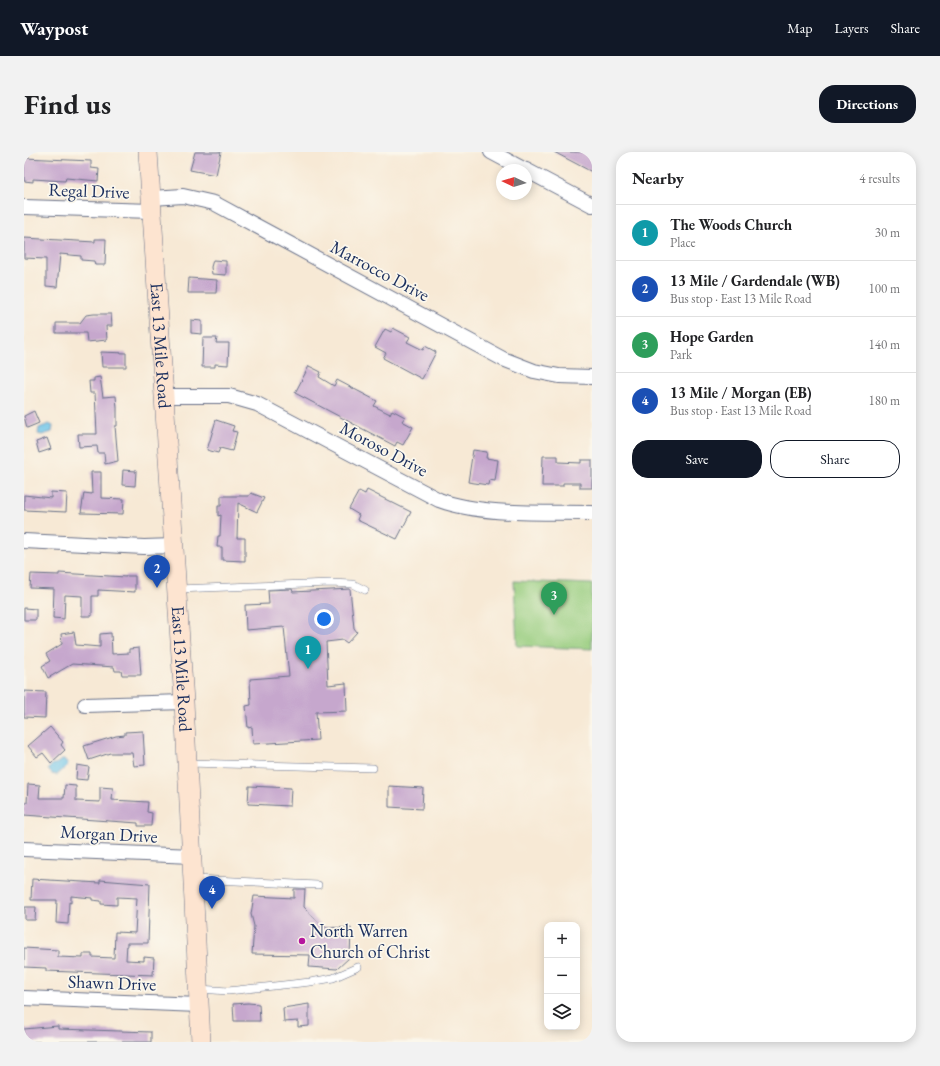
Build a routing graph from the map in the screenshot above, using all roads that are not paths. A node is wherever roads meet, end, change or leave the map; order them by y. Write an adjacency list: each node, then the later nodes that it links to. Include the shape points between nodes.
1 (148, 152): 5 (main road, East 13 Mile Road)
2 (491, 152): 3 (street)
3 (514, 164)
4 (532, 173): 6 (street)
5 (152, 205): 7 (street, Regal Drive); 8 (street, Marrocco Drive, via 183,196 214,203 503,360 534,371 559,376); 9 (main road, East 13 Mile Road)
6 (592, 205)
7 (24, 207)
8 (592, 377)
9 (164, 396): 10 (street, Moroso Drive, via 228,396 257,404 439,500 457,507); 12 (main road, East 13 Mile Road)
10 (592, 513)
11 (24, 541): 12 (street)
12 (174, 546): 13 (main road, East 13 Mile Road)
13 (177, 589): 14 (lane, via 330,583 353,584); 15 (main road, East 13 Mile Road)
14 (365, 590)
15 (184, 702): 16 (street); 17 (main road, East 13 Mile Road)
16 (85, 705)
17 (188, 763): 18 (lane); 20 (main road, East 13 Mile Road)
18 (373, 768)
19 (24, 849): 20 (street, Morgan Drive)
20 (193, 856): 21 (main road, East 13 Mile Road)
21 (194, 879): 22 (lane); 24 (main road, East 13 Mile Road)
22 (318, 885)
23 (358, 967): 24 (lane, via 332,978)
24 (199, 997): 25 (street, Shawn Drive); 26 (main road, East 13 Mile Road)
25 (24, 998)
26 (201, 1042)

